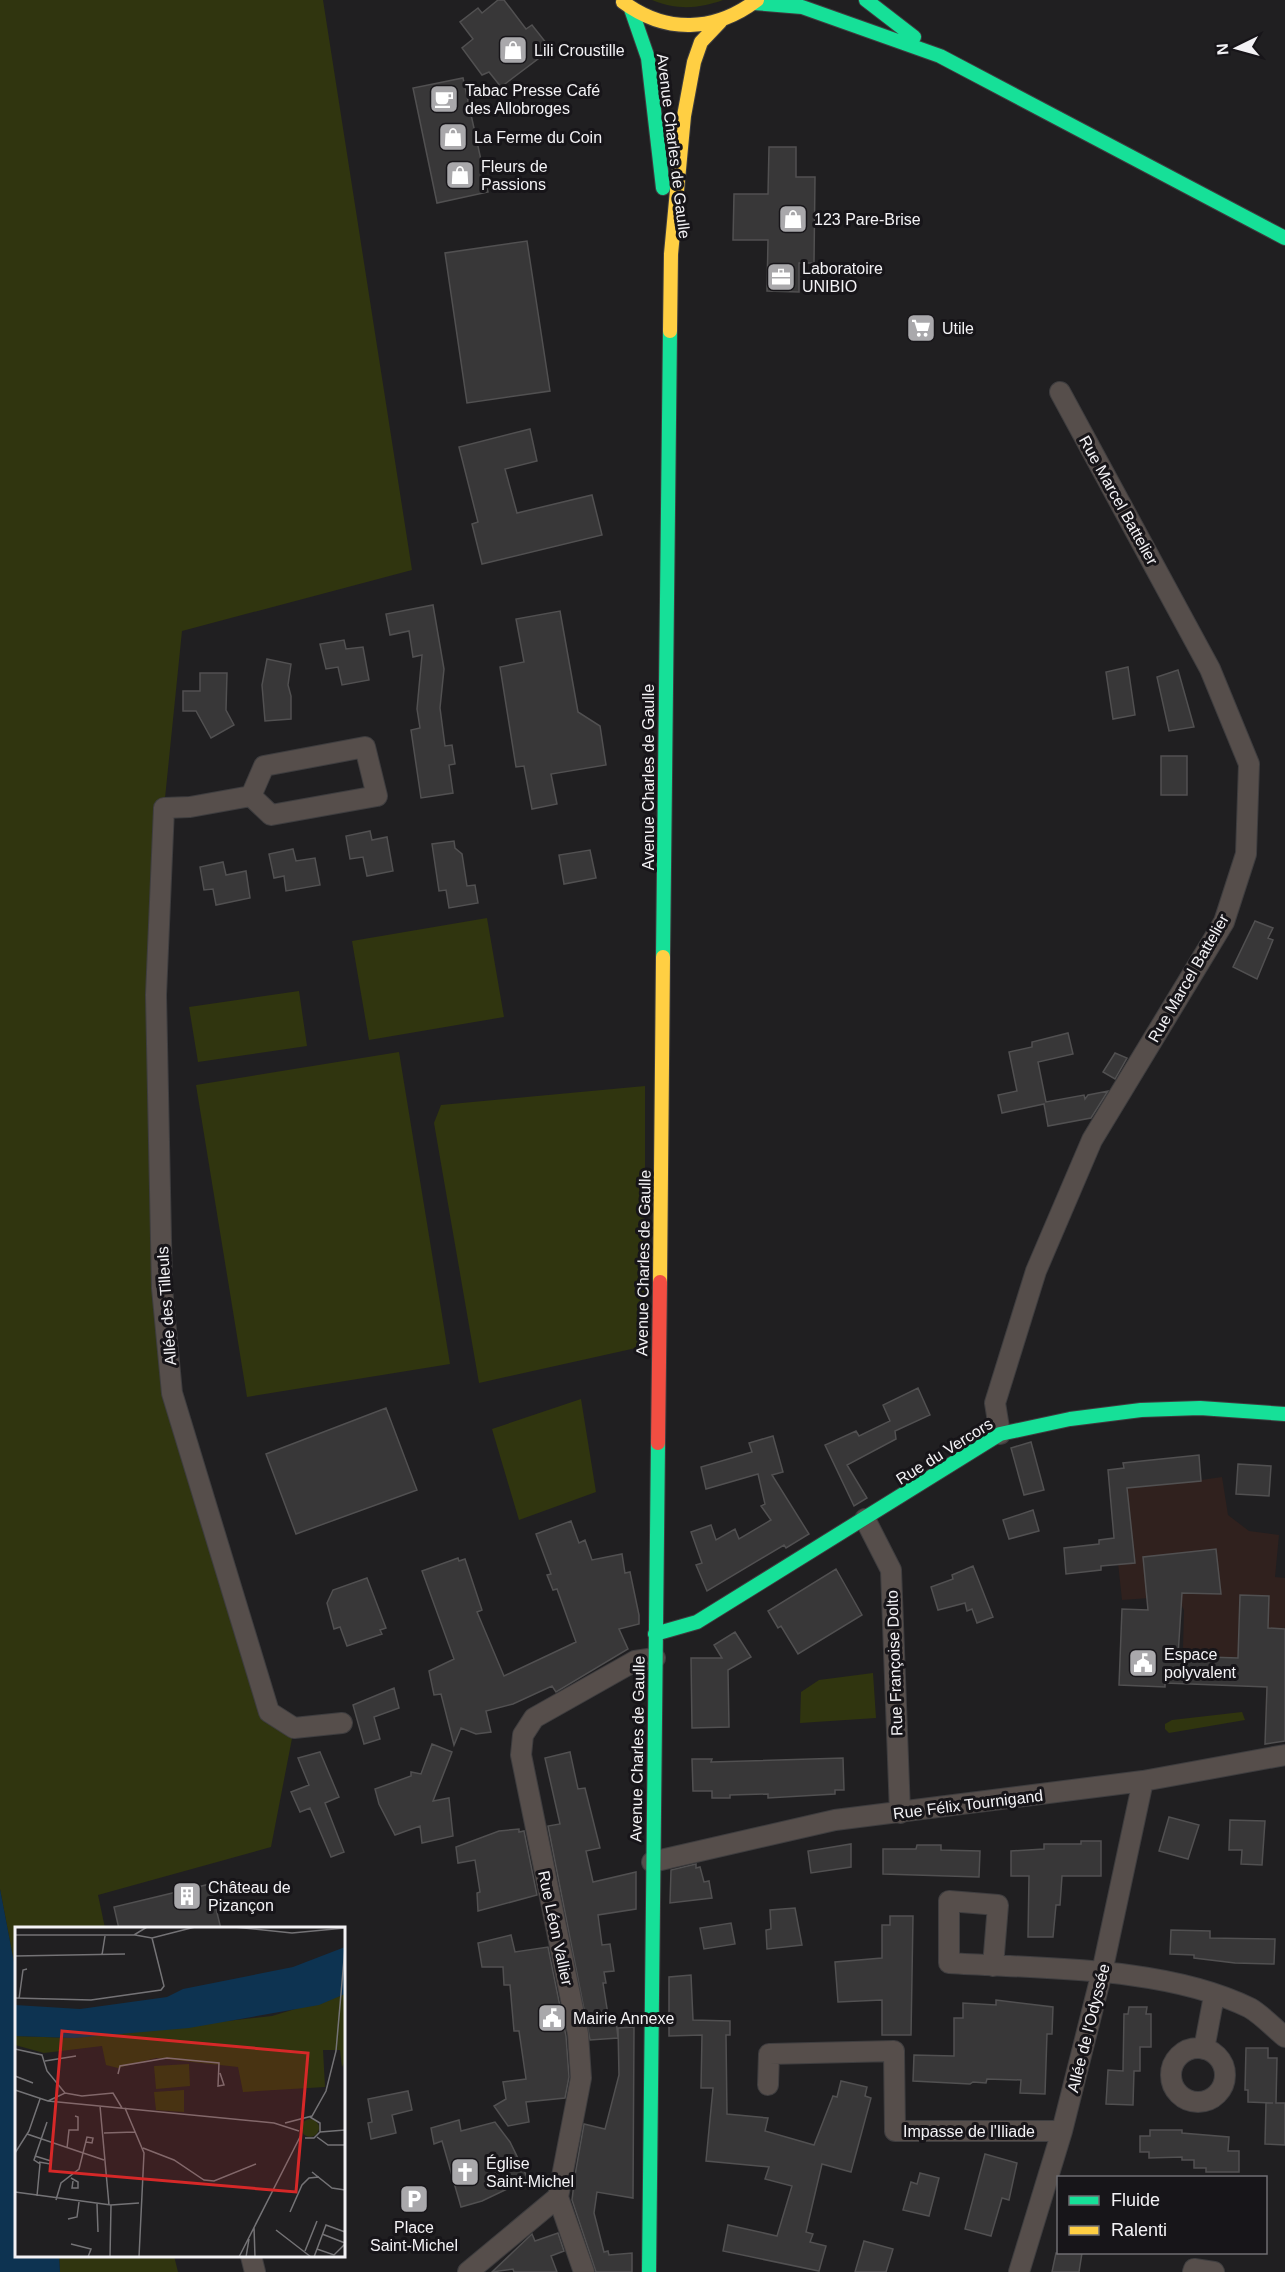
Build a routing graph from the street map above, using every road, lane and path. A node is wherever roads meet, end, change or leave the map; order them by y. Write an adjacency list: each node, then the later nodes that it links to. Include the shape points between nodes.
1 (866, 0): 5 (main road)
2 (756, 2): 4 (main road); 5 (main road, via 802,7)
3 (626, 5): 4 (main road, via 664,24 683,27); 7 (main road, Avenue Charles de Gaulle, via 648,58)
4 (720, 22): 7 (main road, Avenue Charles de Gaulle, via 701,42 694,62 684,116)
5 (939, 56): 6 (main road)
6 (1285, 238)
7 (671, 254): 13 (main road, Avenue Charles de Gaulle)
8 (1060, 392): 11 (street, Rue Marcel Battelier, via 1210,669 1249,764 1246,854 1224,922 1092,1140 1036,1271 995,1403)
9 (251, 796): 9 (street, via 270,816 377,796 365,747 264,766); 15 (street, Allée des Tilleuls, via 164,808 156,995 162,1288 172,1393 269,1712 294,1728)
10 (1285, 1414): 11 (main road, Rue du Vercors, via 1188,1408 1154,1410 1048,1421)
11 (1000, 1434): 12 (main road, Rue du Vercors)
12 (865, 1520): 13 (main road, Rue du Vercors, via 697,1622); 18 (street, Rue Françoise Dolto, via 891,1570)
13 (655, 1634): 14 (main road, Avenue Charles de Gaulle)
14 (655, 1658): 19 (main road, Avenue Charles de Gaulle); 27 (street, Rue Léon Vallier, via 635,1661 534,1718 523,1735 521,1755 578,2034 581,2078)
15 (342, 1723)
16 (1285, 1755): 17 (street, Rue Félix Tournigand)
17 (1143, 1781): 18 (street, Rue Félix Tournigand); 21 (street, Allée de l'Odyssée)
18 (900, 1813): 19 (street, Rue Félix Tournigand, via 835,1820)
19 (652, 1863): 32 (main road, Avenue Charles de Gaulle)
20 (993, 1966): 21 (street)
21 (1102, 1972): 22 (street, via 1187,1986); 26 (street, Allée de l'Odyssée)
22 (1214, 1995): 23 (street, via 1251,2009); 24 (street)
23 (1285, 2037)
24 (1204, 2049)
25 (768, 2085): 26 (street, Impasse de l'Iliade, via 769,2054 894,2051 895,2131)
26 (1062, 2131): 33 (street, Allée de l'Odyssée)
27 (558, 2197): 30 (street); 31 (street)
28 (251, 2257): 29 (street)
29 (255, 2272)
30 (468, 2272)
31 (584, 2272)
32 (649, 2272)
33 (1019, 2272)
34 (1193, 2272): 35 (street)
35 (1214, 2272)

